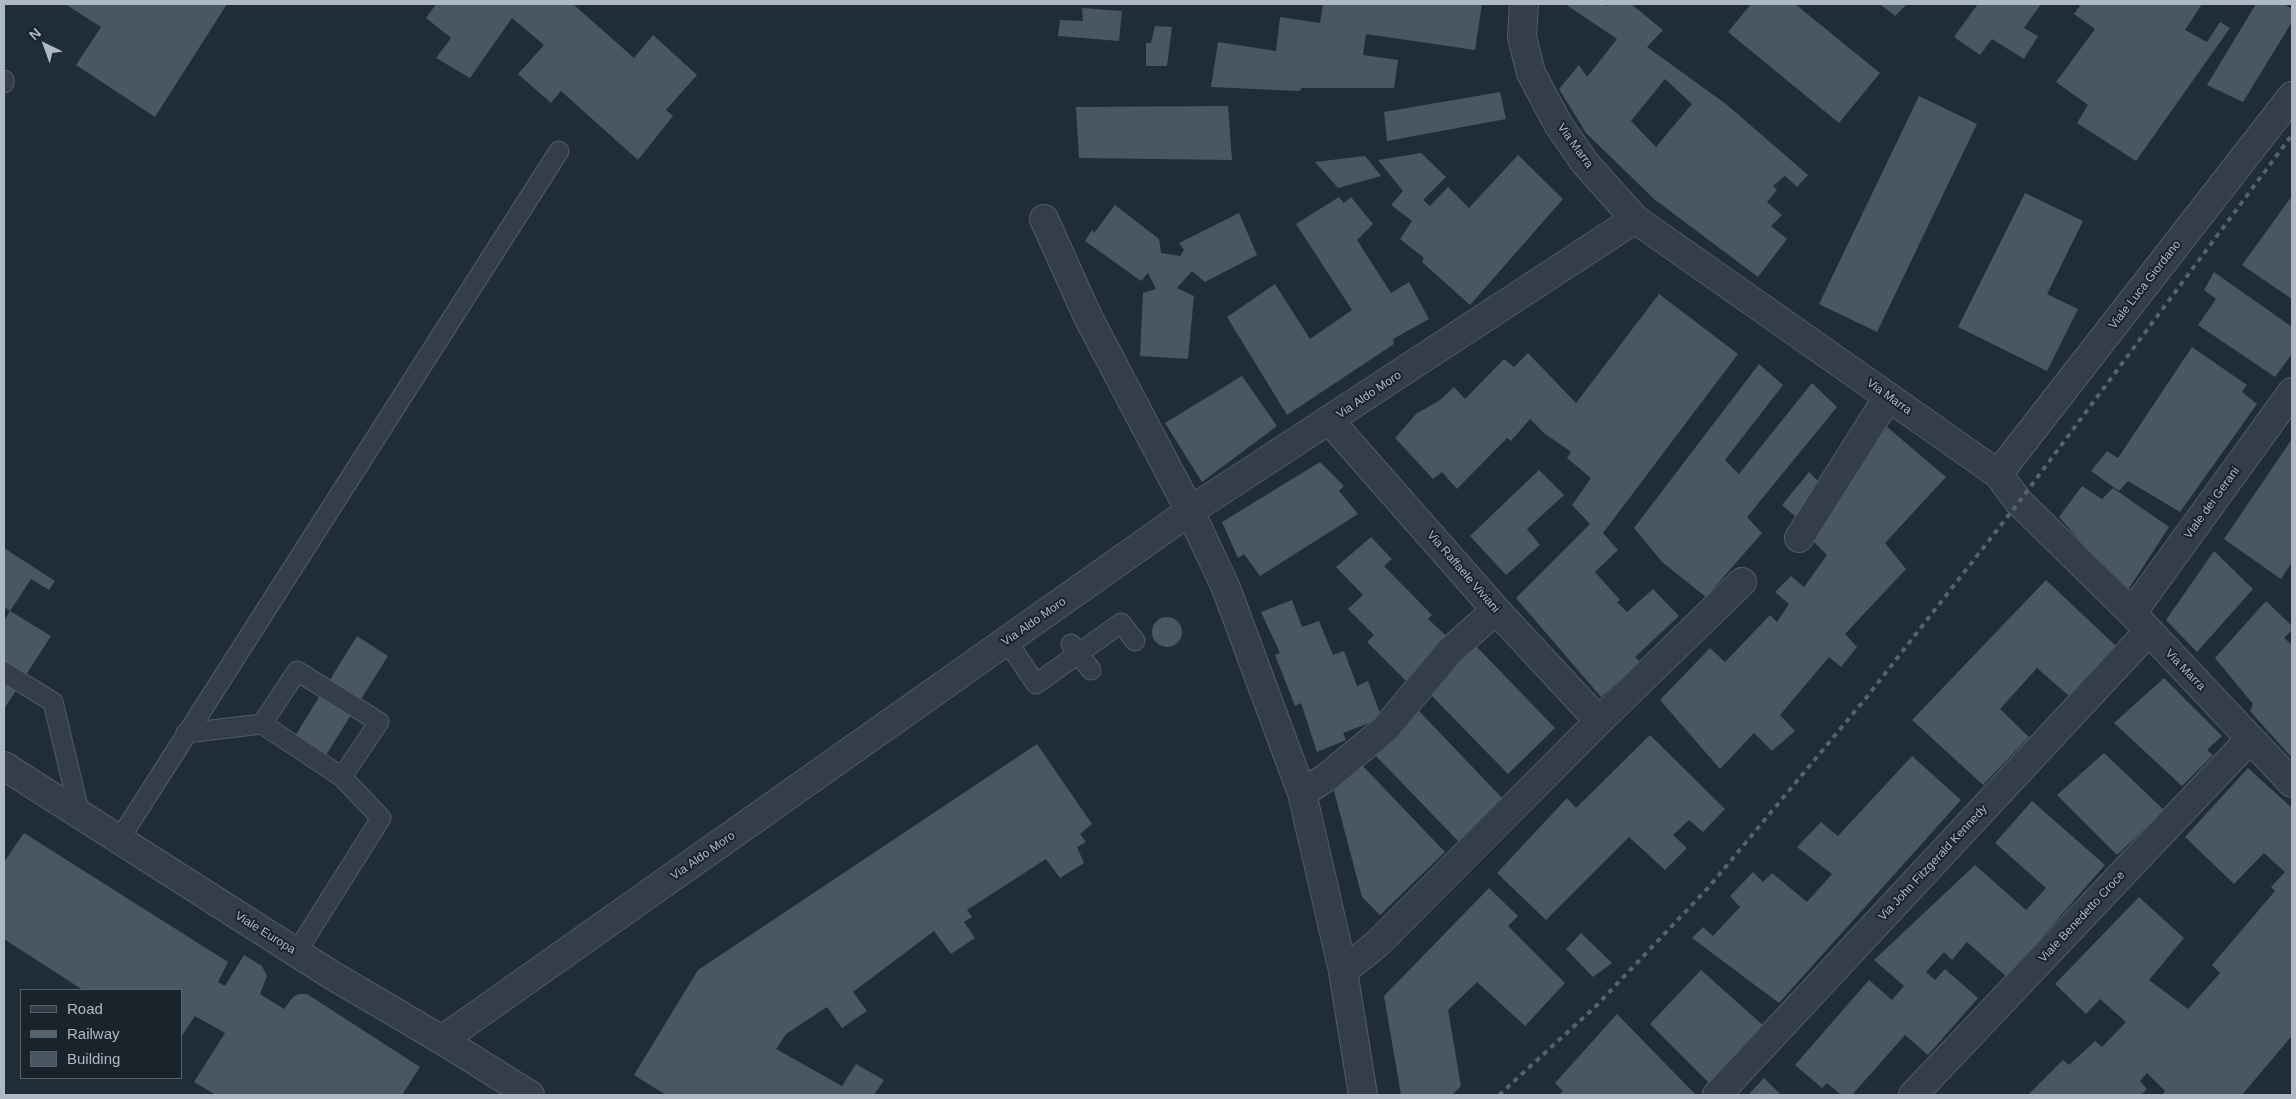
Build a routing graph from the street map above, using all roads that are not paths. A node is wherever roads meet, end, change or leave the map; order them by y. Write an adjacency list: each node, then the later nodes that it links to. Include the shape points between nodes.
1 (1524, 4): 5 (street, Via Marra, via 1522,37 1531,73 1558,124 1585,163)
2 (2292, 96): 9 (street, Viale Luca Giordano)
3 (559, 151): 22 (lane)
4 (1044, 219): 10 (street, via 1088,317)
5 (1636, 219): 7 (street, Via Marra); 8 (street, Via Aldo Moro)
6 (2292, 392): 14 (street, Viale dei Gerani)
7 (1888, 397): 9 (street, Via Marra); 11 (street)
8 (1330, 421): 10 (street, Via Aldo Moro); 13 (street, Via Raffaele Viviani)
9 (1998, 474): 14 (street, Via Marra, via 2019,502)
10 (1190, 511): 15 (street, Via Aldo Moro); 27 (street, via 1226,588)
11 (1799, 538)
12 (1742, 582): 20 (street)
13 (1496, 610): 20 (street, Via Raffaele Viviani); 27 (street, via 1450,651 1385,729)
14 (2140, 622): 23 (street, Via Marra); 35 (street, Via John Fitzgerald Kennedy)
15 (1007, 641): 17 (lane, via 1036,684); 32 (street, Via Aldo Moro)
16 (1135, 641): 17 (lane, via 1121,623)
17 (1075, 648): 18 (lane)
18 (1091, 670)
19 (4, 672): 28 (lane, via 53,702)
20 (1599, 721): 31 (street, via 1377,944)
21 (262, 724): 22 (lane); 25 (lane); 25 (lane, via 297,670 379,722)
22 (186, 733): 29 (lane)
23 (2250, 739): 26 (street, Via Marra); 36 (street, Viale Benedetto Croce)
24 (7, 775): 28 (street, Viale Europa)
25 (342, 777): 30 (lane, via 381,818)
26 (2292, 783)
27 (1302, 793): 31 (street)
28 (80, 815): 29 (street, Viale Europa)
29 (119, 840): 30 (street, Viale Europa)
30 (296, 953): 32 (street, Viale Europa)
31 (1343, 971): 34 (street)
32 (442, 1040): 33 (street, Viale Europa)
33 (522, 1093)
34 (1363, 1095)
35 (1717, 1095)
36 (1913, 1095)

